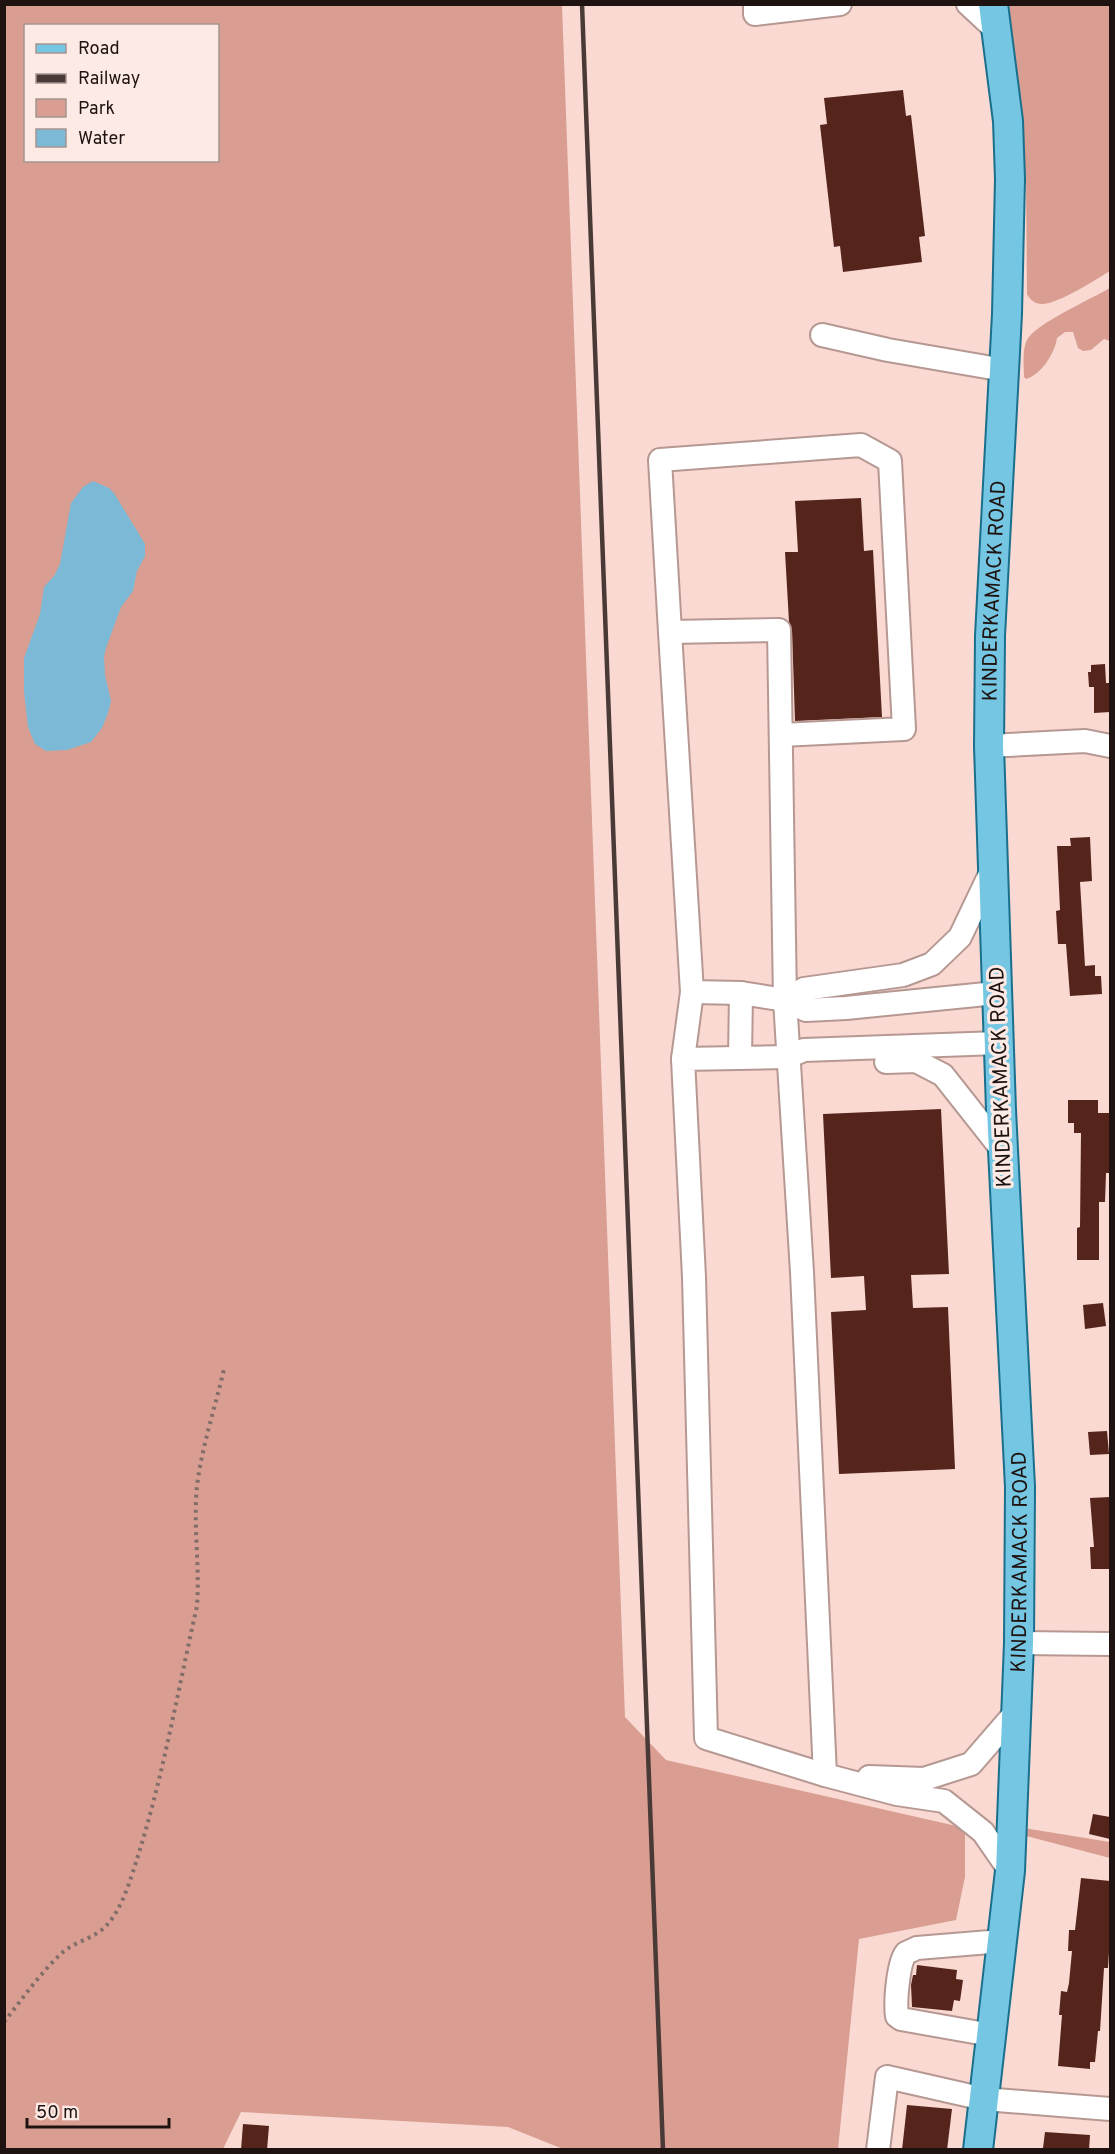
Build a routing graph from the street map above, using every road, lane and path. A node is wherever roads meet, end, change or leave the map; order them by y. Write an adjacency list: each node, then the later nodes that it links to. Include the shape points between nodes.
1 (840, 4): 3 (street)
2 (968, 4): 4 (street)
3 (755, 9)
4 (994, 17): 6 (main road, KINDERKAMACK ROAD, via 1008,121 1010,179)
5 (822, 335): 6 (street)
6 (1004, 370): 9 (main road, KINDERKAMACK ROAD, via 990,636)
7 (670, 632): 8 (street, via 779,630); 8 (street, via 660,460 861,445 890,461 904,729); 12 (street)
8 (781, 735): 15 (street)
9 (989, 746): 10 (street, via 1085,741); 11 (main road, KINDERKAMACK ROAD)
10 (1110, 746)
11 (992, 872): 14 (main road, KINDERKAMACK ROAD); 15 (street, via 960,937 932,964 903,975 804,989)
12 (692, 992): 13 (street); 19 (street)
13 (741, 993): 15 (street); 18 (street)
14 (996, 993): 15 (street, via 806,1010); 16 (main road, KINDERKAMACK ROAD)
15 (785, 1000): 17 (street)
16 (998, 1042): 17 (street, via 804,1050); 20 (main road, KINDERKAMACK ROAD)
17 (787, 1057): 18 (street); 20 (street, via 803,1065 916,1061 943,1075); 25 (street, via 802,1272)
18 (740, 1058): 19 (street)
19 (683, 1059): 25 (street, via 694,1277 706,1738)
20 (1003, 1150): 22 (main road, KINDERKAMACK ROAD, via 1020,1487)
21 (224, 1369): 28 (path, via 197,1488 197,1606 153,1805 134,1868 106,1925 65,1950)
22 (1019, 1643): 23 (street); 24 (main road, KINDERKAMACK ROAD)
23 (1110, 1644)
24 (1016, 1712): 25 (street, via 971,1764 924,1779); 26 (main road, KINDERKAMACK ROAD)
25 (825, 1775): 26 (street, via 897,1794 944,1801 983,1832)
26 (1010, 1870): 27 (main road, KINDERKAMACK ROAD)
27 (1002, 1941): 29 (main road, KINDERKAMACK ROAD); 29 (street, via 917,1948 906,1953 896,2004 901,2019)
28 (4, 2022)
29 (991, 2035): 30 (main road, KINDERKAMACK ROAD)
30 (984, 2099): 31 (street); 32 (street, via 887,2077); 33 (main road, KINDERKAMACK ROAD)
31 (1110, 2109)
32 (878, 2150)
33 (978, 2150)

